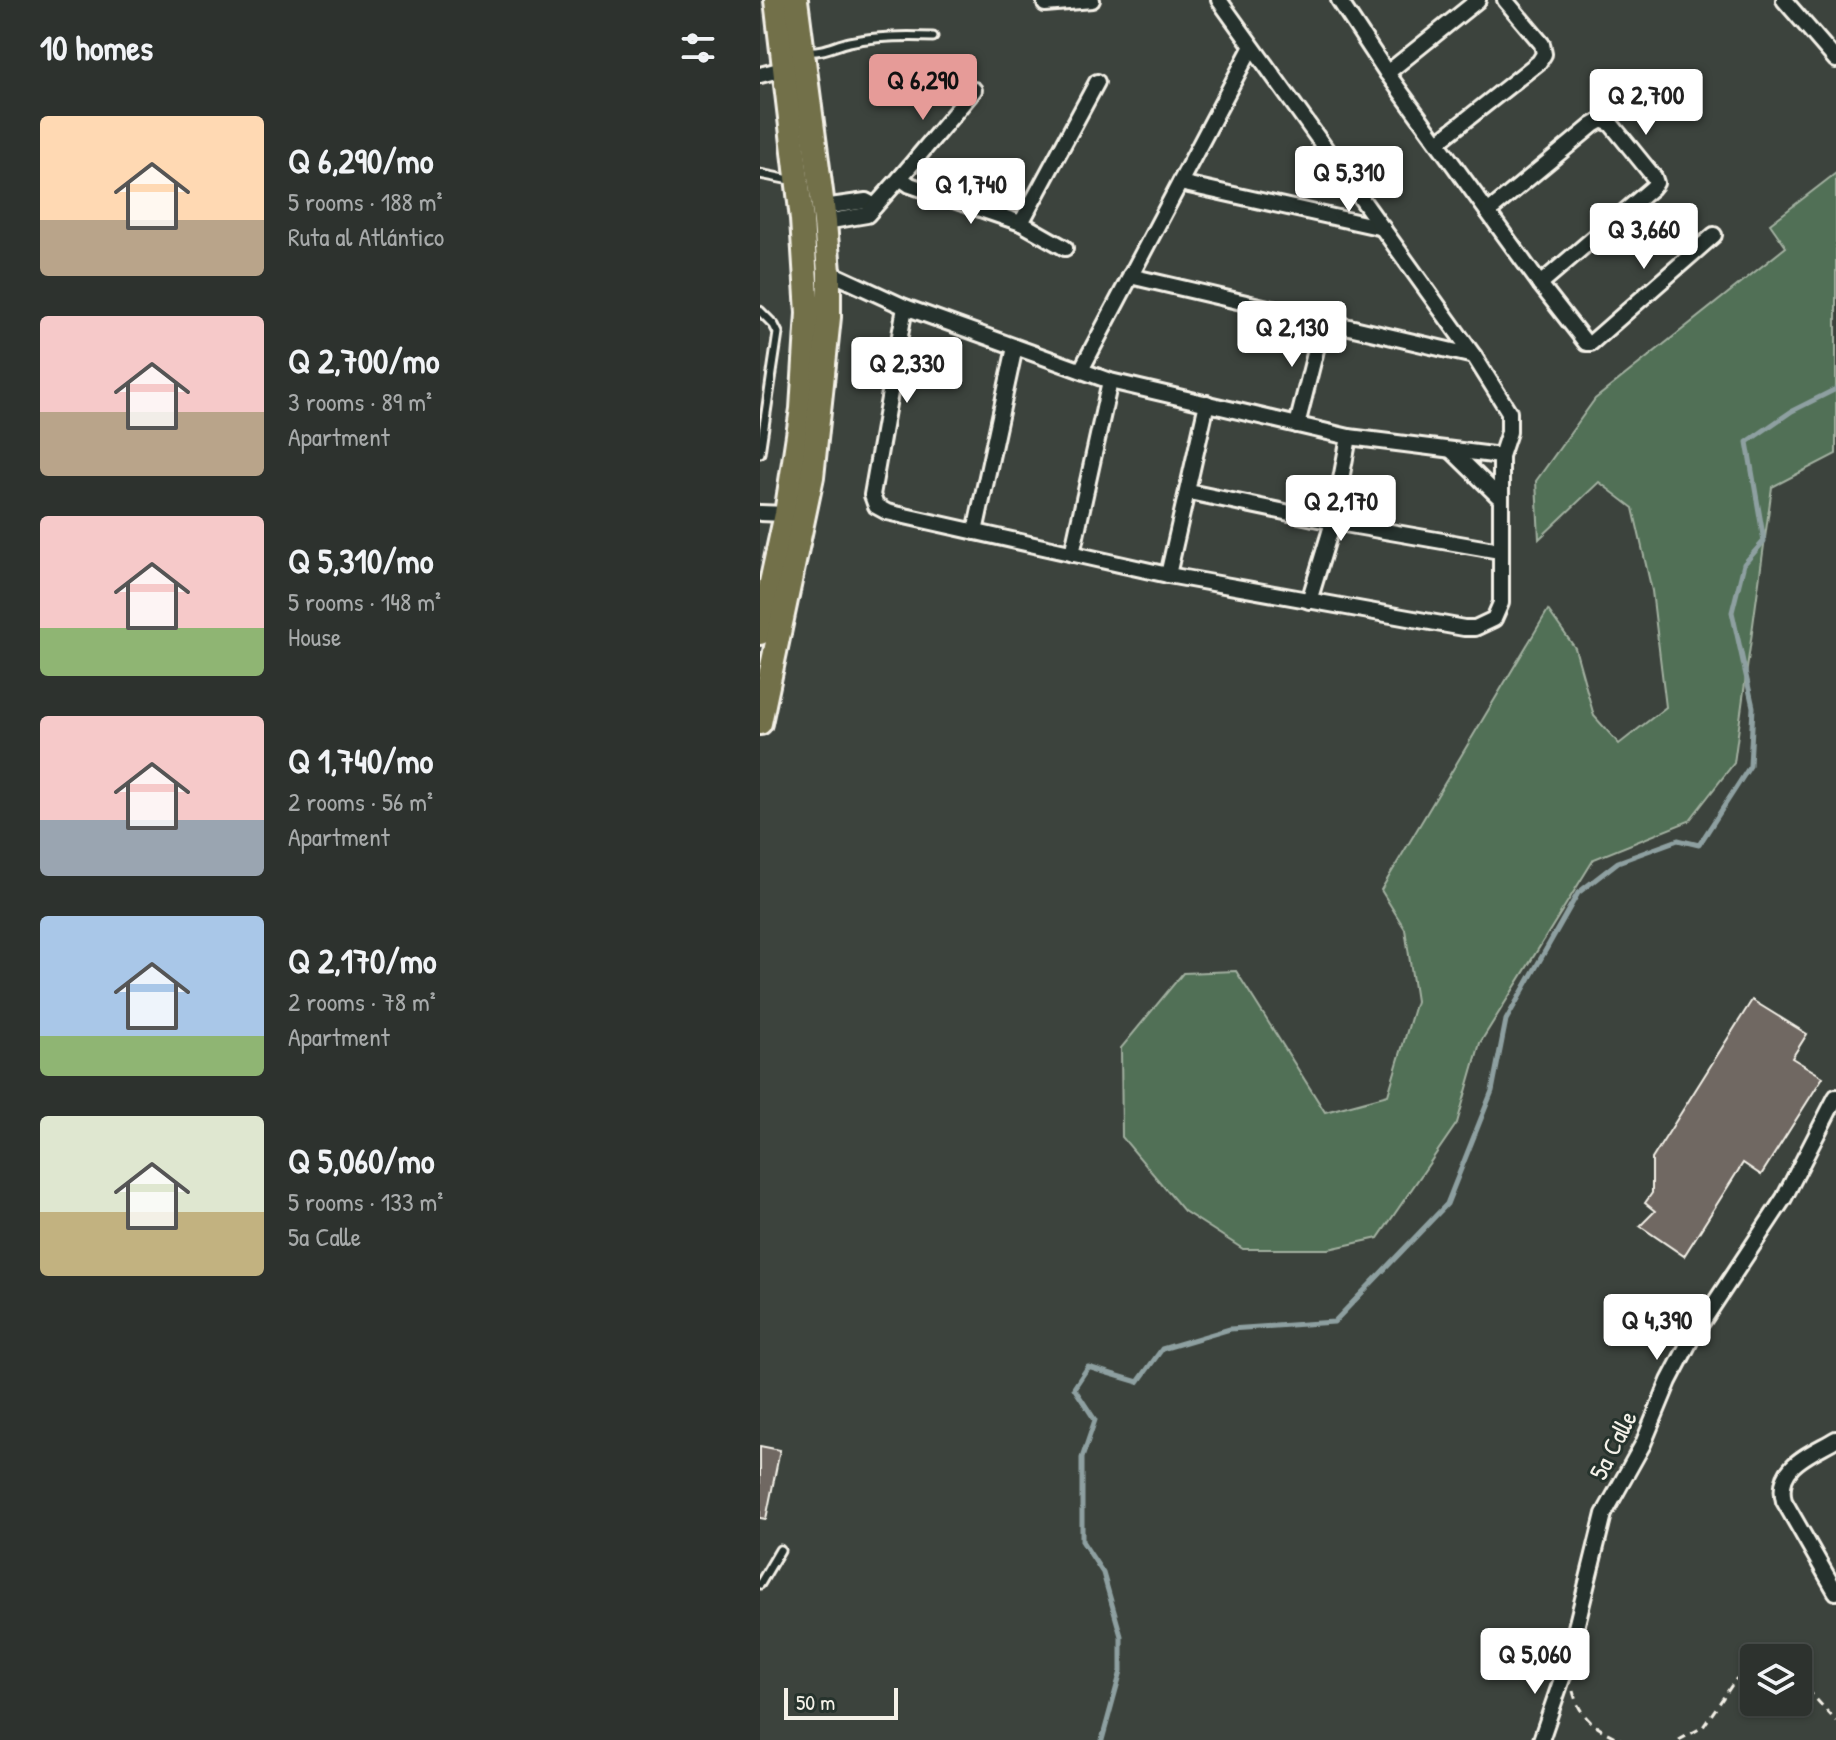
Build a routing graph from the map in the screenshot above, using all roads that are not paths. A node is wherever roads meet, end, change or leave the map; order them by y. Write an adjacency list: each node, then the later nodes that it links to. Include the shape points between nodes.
1 (796, 0): 12 (highway)
2 (1092, 0): 8 (street)
3 (1219, 0): 11 (street)
4 (1339, 0): 15 (street)
5 (1478, 0): 15 (street)
6 (1505, 0): 19 (street, via 1542,44 1544,54)
7 (1784, 0): 13 (street)
8 (1045, 4)
9 (774, 14): 14 (highway)
10 (933, 37): 12 (lane, via 889,36 818,53)
11 (1251, 48): 23 (street); 27 (street)
12 (803, 51): 25 (highway)
13 (1836, 60)
14 (783, 69): 16 (street); 22 (highway)
15 (1387, 73): 19 (street)
16 (760, 75)
17 (1097, 82): 26 (street)
18 (974, 90): 21 (street)
19 (1438, 142): 24 (street)
20 (760, 174): 22 (lane)
21 (900, 178): 25 (street, via 867,215); 26 (street)
22 (798, 182): 49 (highway, via 808,313 802,409)
23 (1180, 183): 27 (street); 31 (street)
24 (1488, 212): 32 (street); 32 (street, via 1602,120 1654,177 1652,188)
25 (824, 215): 30 (highway)
26 (1021, 223): 29 (street)
27 (1383, 228): 37 (street)
28 (1714, 235): 32 (street, via 1591,343 1581,340)
29 (1065, 248)
30 (829, 272): 33 (street); 58 (highway, via 812,477)
31 (1130, 276): 35 (street); 38 (street)
32 (1540, 284)
33 (905, 307): 36 (street); 51 (street, via 872,495 876,506 887,512)
34 (760, 311): 44 (lane, via 778,333)
35 (1323, 322): 37 (street); 41 (street)
36 (1015, 347): 38 (street); 51 (street)
37 (1474, 356): 45 (street, via 1509,412)
38 (1081, 370): 39 (street)
39 (1110, 381): 40 (street); 53 (street)
40 (1207, 403): 41 (street); 46 (street)
41 (1297, 425): 42 (street)
42 (1349, 437): 43 (street); 50 (street)
43 (1451, 450): 45 (street); 47 (street)
44 (760, 453)
45 (1501, 456): 47 (street)
46 (1189, 492): 50 (street); 54 (street)
47 (1501, 499): 52 (street)
48 (760, 513): 49 (street)
49 (786, 514): 55 (highway)
50 (1333, 522): 52 (street); 56 (street)
51 (975, 532): 53 (street)
52 (1500, 551): 56 (street, via 1498,614 1475,628)
53 (1072, 554): 54 (street)
54 (1168, 575): 56 (street)
55 (766, 583): 57 (highway)
56 (1309, 601)
57 (760, 633)
58 (760, 723)
59 (1836, 1097): 66 (street, 5a Calle, via 1784,1198 1691,1339 1604,1514 1567,1664)
60 (1836, 1439): 63 (street, via 1792,1465 1783,1479 1784,1501)
61 (780, 1550): 64 (lane)
62 (1836, 1557): 63 (street)
63 (1821, 1566): 65 (street)
64 (760, 1584)
65 (1836, 1592)
66 (1541, 1740)

